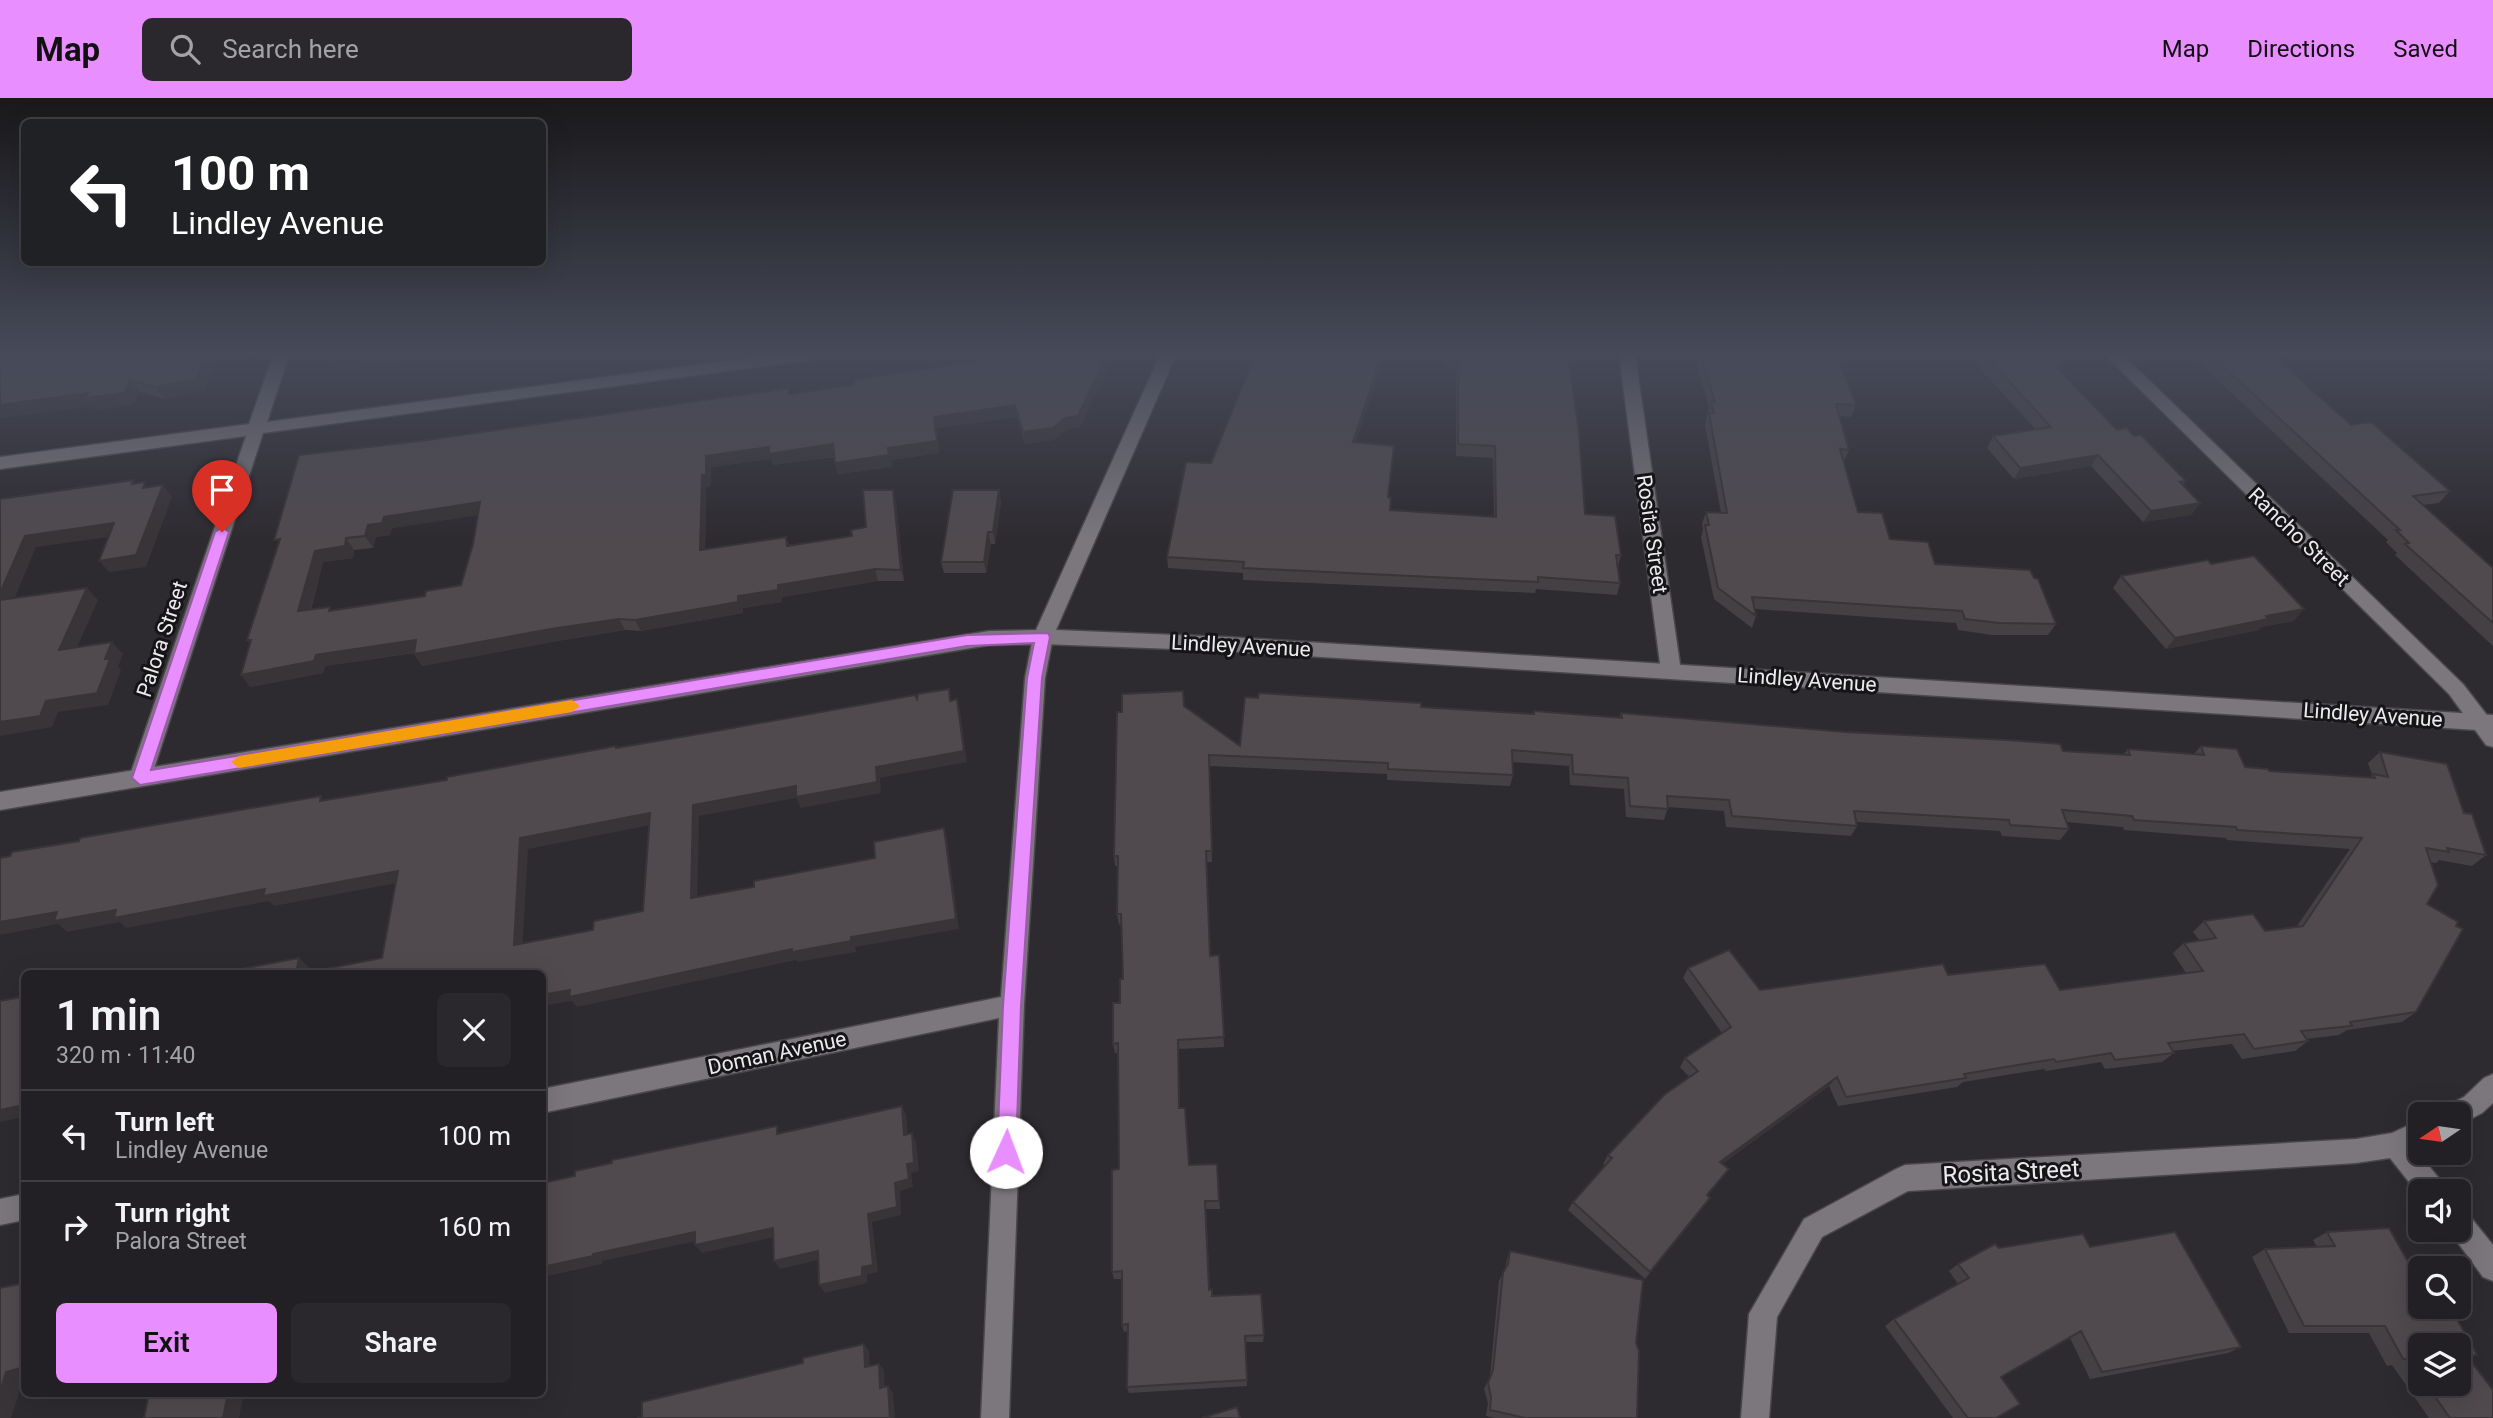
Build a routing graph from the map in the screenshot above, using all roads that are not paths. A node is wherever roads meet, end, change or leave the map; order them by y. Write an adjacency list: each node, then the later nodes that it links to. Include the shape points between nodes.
1 (260, 417): 6 (street, Palora Street)
2 (343, 417): 6 (street)
3 (1141, 417): 8 (street)
4 (1636, 417): 9 (street, Rosita Street)
5 (2176, 417): 10 (street, Rancho Street, via 2456,689)
6 (256, 428): 7 (street); 11 (street, Palora Street)
7 (0, 463)
8 (1043, 637): 9 (street, Lindley Avenue); 11 (street, Lindley Avenue, via 967,640); 13 (street, via 1035,678)
9 (1671, 671): 10 (street, Lindley Avenue)
10 (2489, 728)
11 (140, 778): 12 (street, Lindley Avenue)
12 (0, 801)
13 (1012, 1006): 15 (street, Doman Avenue); 24 (street)
14 (2493, 1086): 16 (street)
15 (546, 1100)
16 (2471, 1106)
17 (2408, 1138): 18 (street, Rosita Street)
18 (2395, 1144): 19 (street); 25 (street, Rosita Street, via 2356,1152 1905,1178 1813,1228 1763,1314)
19 (2423, 1179)
20 (21, 1208): 21 (street)
21 (0, 1212)
22 (2471, 1239): 23 (street)
23 (2493, 1267)
24 (995, 1418)
25 (1755, 1418)

